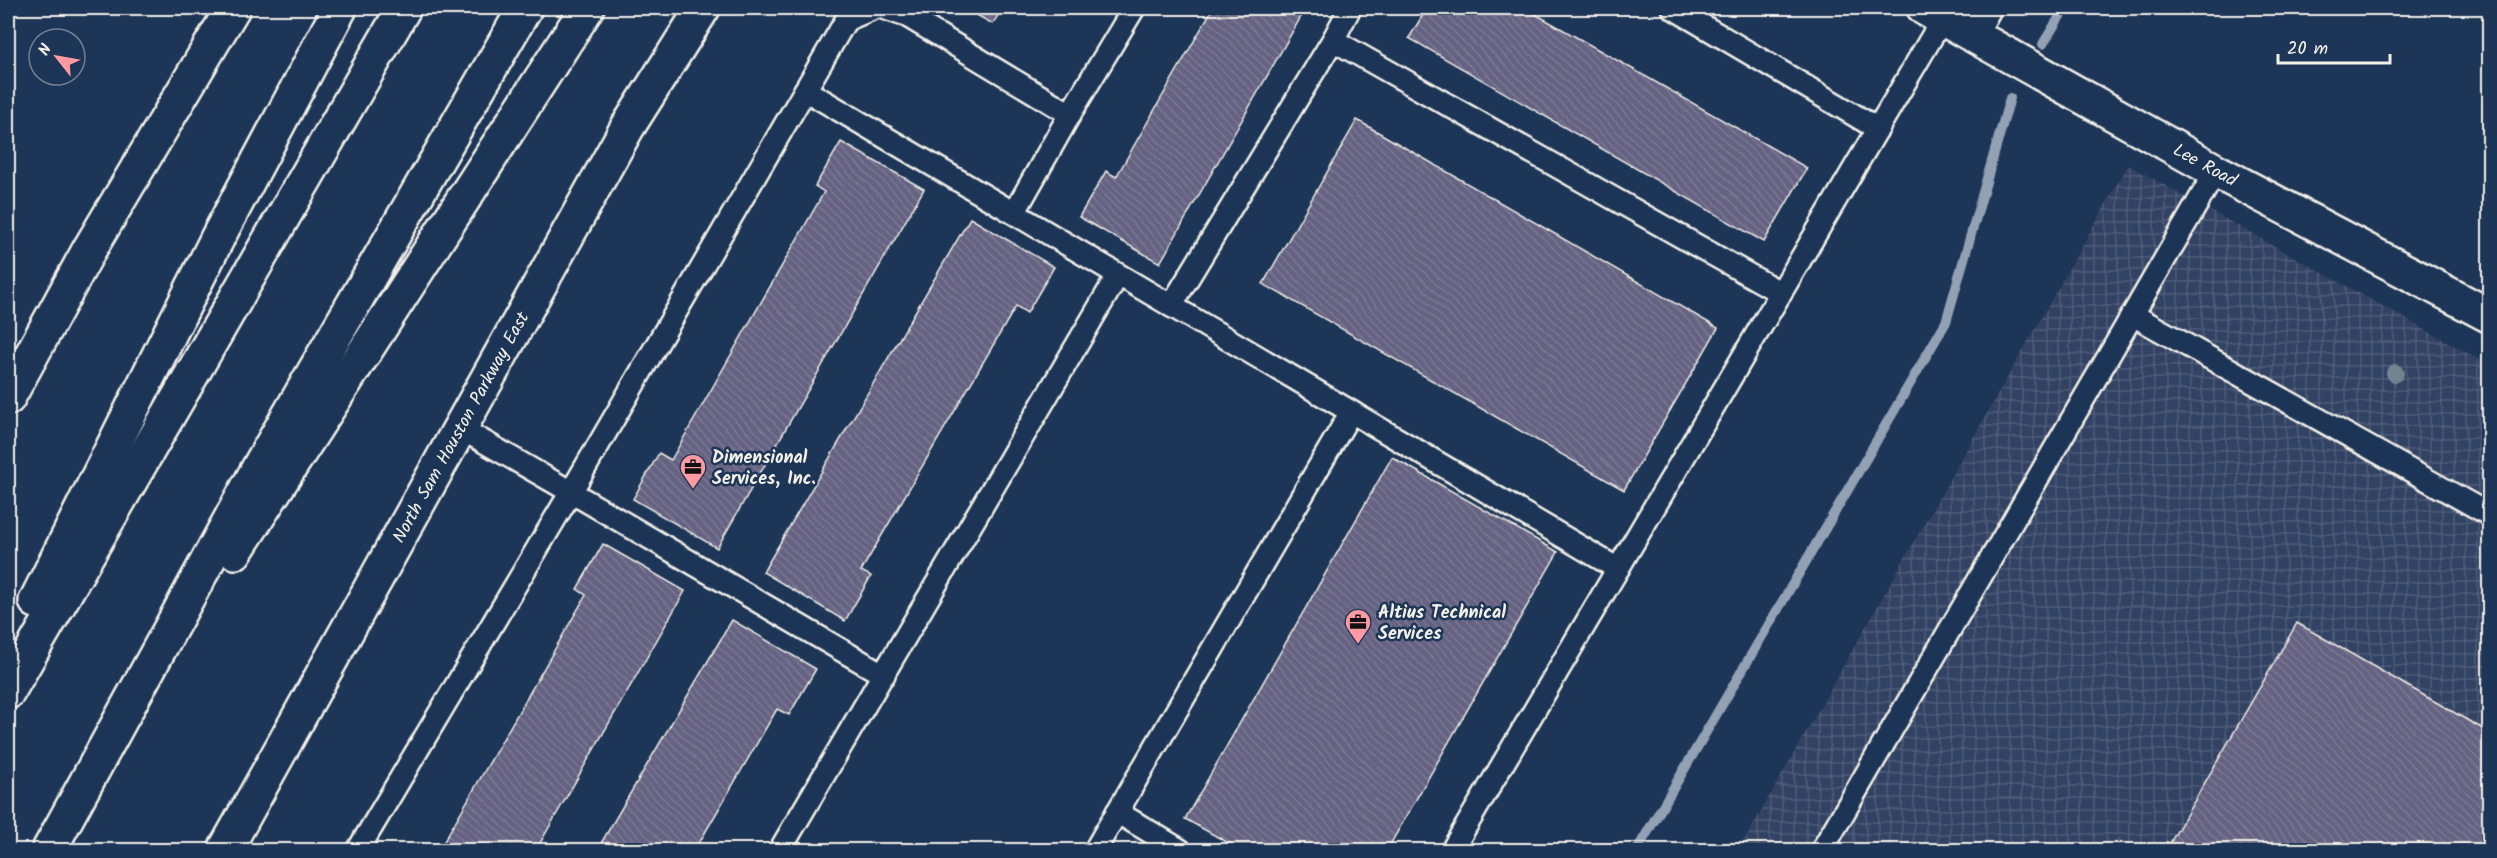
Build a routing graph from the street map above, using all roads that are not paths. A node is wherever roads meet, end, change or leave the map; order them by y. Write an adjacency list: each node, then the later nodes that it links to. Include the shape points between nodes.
1 (233, 8): 24 (main road, via 89,250)
2 (340, 8): 30 (main road, via 218,237)
3 (404, 8): 32 (main road)
4 (525, 8): 33 (main road, via 263,460)
5 (587, 8): 33 (main road)
6 (703, 8): 26 (main road, North Sam Houston Parkway East, via 627,128)
7 (874, 8): 14 (lane, via 846,20)
8 (883, 8): 15 (lane, via 907,16)
9 (1134, 8): 15 (lane)
10 (1350, 8): 13 (lane)
11 (1673, 8): 16 (lane)
12 (1955, 17): 16 (lane); 17 (main road, Lee Road)
13 (1333, 40): 20 (lane); 21 (lane)
14 (805, 90): 18 (lane); 27 (lane)
15 (1070, 114): 18 (lane)
16 (1878, 129): 20 (lane)
17 (2216, 171): 22 (lane); 23 (main road, Lee Road)
18 (1014, 213): 19 (lane)
19 (1118, 275): 21 (lane); 31 (lane)
20 (1781, 294): 29 (lane)
21 (1171, 306): 25 (lane)
22 (2133, 315): 28 (lane); 42 (lane)
23 (2490, 316)
24 (8, 398)
25 (1351, 412): 29 (lane); 34 (lane)
26 (460, 428): 27 (lane); 36 (main road, North Sam Houston Parkway East)
27 (571, 492): 31 (lane); 37 (lane)
28 (2490, 514)
29 (1618, 569): 41 (lane)
30 (8, 658)
31 (884, 675): 38 (lane)
32 (8, 692)
33 (80, 793): 35 (main road)
34 (1117, 812): 39 (lane); 40 (lane)
35 (49, 850)
36 (225, 850)
37 (358, 850)
38 (780, 850)
39 (1095, 850)
40 (1180, 850)
41 (1452, 850)
42 (1822, 850)

